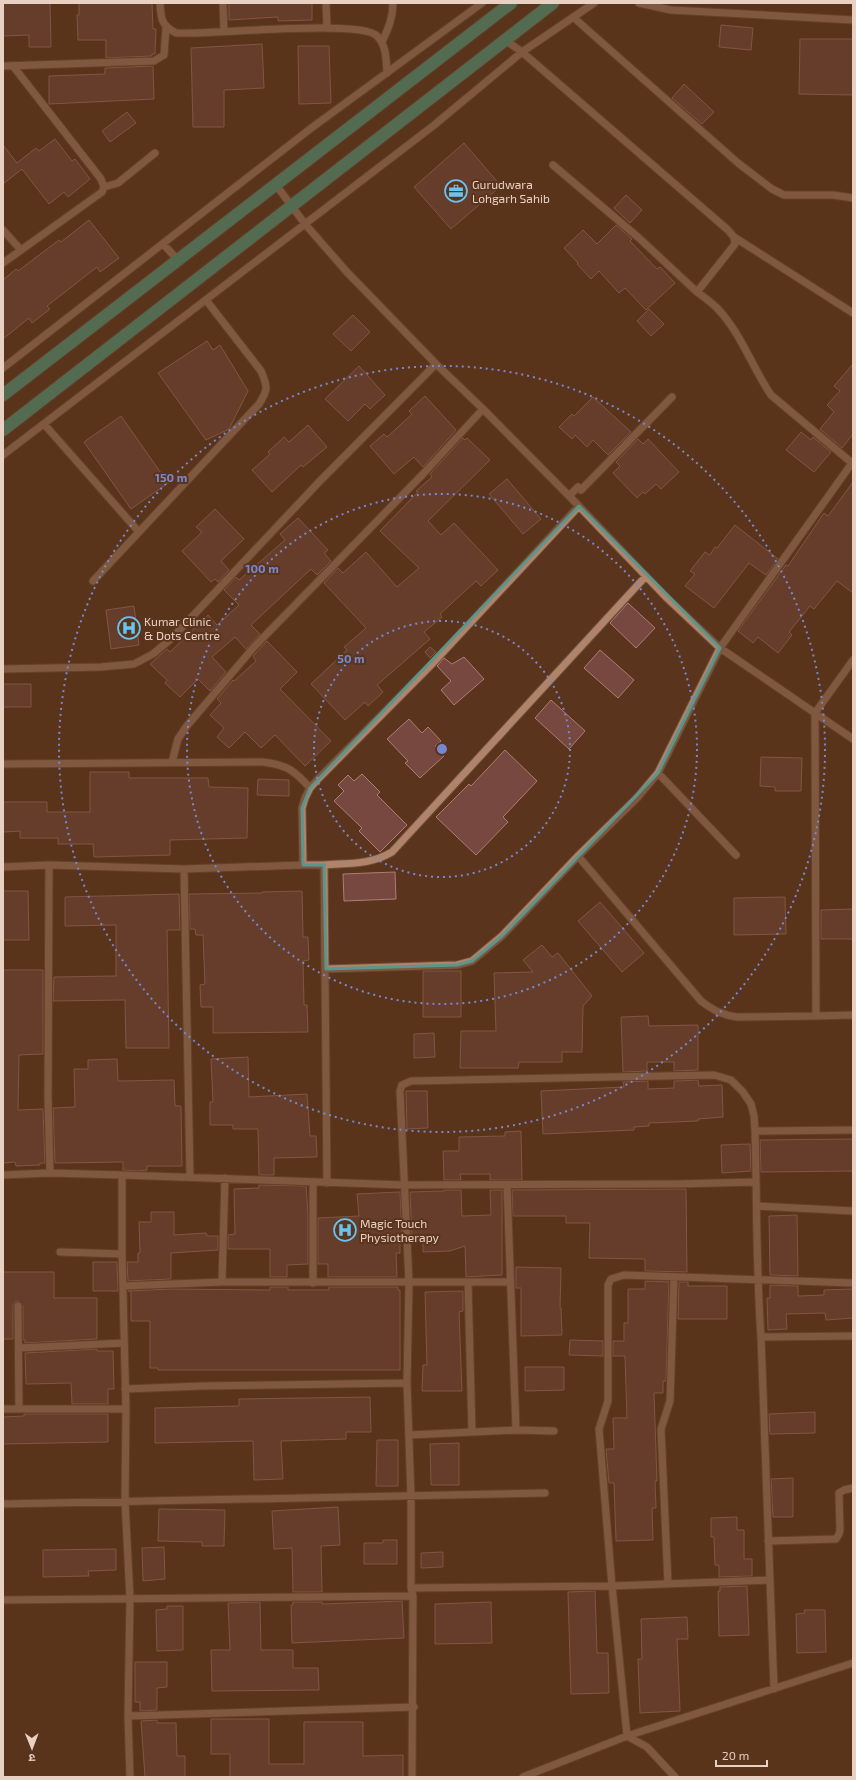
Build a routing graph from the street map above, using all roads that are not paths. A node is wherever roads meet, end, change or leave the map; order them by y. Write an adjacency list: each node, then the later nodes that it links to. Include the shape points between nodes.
1 (160, 3): 13 (street, via 161,20)
2 (223, 3): 14 (street)
3 (326, 3): 12 (street)
4 (392, 3): 16 (street, via 390,25)
5 (482, 3): 20 (street)
6 (511, 3): 23 (highway)
7 (553, 3): 15 (highway)
8 (594, 3): 10 (street)
9 (638, 3): 11 (street, via 671,10)
10 (573, 17): 17 (street); 25 (street, via 738,164 772,190 784,195 832,195)
11 (853, 20)
12 (327, 27): 14 (street); 16 (street, via 365,31 376,34)
13 (166, 28): 14 (street, via 176,34); 19 (street, via 164,56 154,61)
14 (224, 32)
15 (505, 40): 17 (street); 26 (highway)
16 (382, 42): 20 (street)
17 (522, 52): 27 (street, via 433,126); 29 (street)
18 (3, 66): 19 (street)
19 (13, 66): 24 (street, via 101,178)
20 (387, 73): 30 (street, via 310,129)
21 (155, 153): 24 (street, via 118,183)
22 (553, 165): 34 (street, via 639,238)
23 (276, 185): 26 (street); 32 (highway)
24 (104, 187): 31 (street, via 102,192)
25 (853, 198)
26 (292, 206): 27 (street); 43 (highway)
27 (306, 224): 35 (street); 37 (street)
28 (3, 230): 31 (street)
29 (734, 237): 34 (street, via 735,244 731,251); 36 (street)
30 (163, 244): 32 (street); 38 (street)
31 (21, 250): 33 (street)
32 (178, 260): 39 (highway)
33 (3, 263)
34 (697, 292): 45 (street, via 716,307 729,322 771,395)
35 (206, 300): 42 (street); 47 (street, via 261,371 267,384 266,392 259,404)
36 (853, 313)
37 (436, 364): 41 (street); 52 (street, via 153,654 134,664)
38 (3, 368)
39 (3, 394)
40 (672, 397): 46 (street, via 581,490 578,487)
41 (483, 409): 46 (street); 55 (street, via 254,647 186,727 178,739)
42 (44, 424): 44 (street); 47 (street)
43 (3, 430)
44 (3, 455)
45 (853, 463): 50 (street)
46 (574, 501): 48 (street); 58 (street, via 431,665)
47 (139, 532): 49 (street)
48 (646, 576): 50 (street); 63 (street, via 392,852 379,859)
49 (93, 582)
50 (720, 648): 53 (street); 57 (street)
51 (853, 660): 53 (street)
52 (3, 669)
53 (815, 713): 54 (street); 68 (street)
54 (853, 738)
55 (172, 762): 56 (street); 58 (street, via 277,764 294,770)
56 (3, 764)
57 (658, 773): 59 (street); 60 (street, via 637,798)
58 (310, 788): 62 (street, via 302,808)
59 (736, 855)
60 (578, 856): 66 (street, via 502,936 472,961 457,965); 68 (street, via 701,1001 712,1009 737,1017)
61 (49, 865): 64 (street); 65 (street); 71 (street)
62 (303, 865): 63 (street); 65 (street)
63 (324, 865): 66 (street)
64 (3, 867)
65 (184, 869): 74 (street)
66 (326, 969): 78 (street)
67 (853, 1015): 68 (street)
68 (816, 1016)
69 (853, 1130): 70 (street)
70 (755, 1131): 77 (street); 79 (street, via 751,1104 743,1092 731,1080 714,1075 411,1081 402,1085 400,1091)
71 (50, 1173): 72 (street); 73 (street)
72 (3, 1175)
73 (122, 1175): 74 (street); 84 (street)
74 (190, 1177): 75 (street)
75 (226, 1178): 76 (street); 87 (street)
76 (313, 1182): 78 (street); 91 (street)
77 (756, 1182): 80 (street); 81 (street)
78 (327, 1183): 79 (street)
79 (405, 1185): 80 (street); 88 (street)
80 (507, 1185): 90 (street)
81 (757, 1206): 82 (street); 86 (street)
82 (853, 1211)
83 (60, 1252): 84 (street)
84 (122, 1254): 93 (street)
85 (674, 1277): 86 (street); 115 (street, via 670,1401 661,1429); 116 (street, via 624,1275 611,1279 608,1286 608,1401 599,1429)
86 (757, 1280): 92 (street); 96 (street)
87 (222, 1282): 91 (street); 93 (street)
88 (409, 1282): 89 (street); 91 (street); 99 (street)
89 (468, 1282): 90 (street); 106 (street)
90 (510, 1282): 104 (street)
91 (313, 1283)
92 (853, 1283)
93 (123, 1286): 97 (street)
94 (18, 1306): 98 (street)
95 (853, 1336): 96 (street)
96 (761, 1337): 113 (street)
97 (124, 1343): 98 (street); 100 (street)
98 (19, 1348): 101 (street)
99 (407, 1383): 100 (street); 107 (street)
100 (125, 1389): 103 (street)
101 (19, 1408): 102 (street); 103 (street)
102 (3, 1409)
103 (126, 1409): 111 (street)
104 (516, 1430): 105 (street); 106 (street)
105 (554, 1431)
106 (472, 1432): 107 (street)
107 (409, 1435): 110 (street)
108 (853, 1488): 113 (street, via 839,1493 840,1530 836,1539)
109 (545, 1493): 110 (street)
110 (411, 1497): 111 (street); 117 (street)
111 (125, 1501): 112 (street); 118 (street)
112 (3, 1504)
113 (768, 1541): 114 (street)
114 (769, 1580): 115 (street); 121 (street)
115 (668, 1584): 116 (street)
116 (612, 1586): 117 (street); 124 (street)
117 (412, 1592): 118 (street); 122 (street)
118 (130, 1598): 119 (street); 123 (street)
119 (3, 1600)
120 (853, 1663): 121 (street)
121 (774, 1689): 124 (street)
122 (414, 1707): 123 (street); 127 (street)
123 (128, 1716): 126 (street)
124 (627, 1736): 125 (street); 129 (street, via 647,1747)
125 (532, 1775): 128 (street)
126 (130, 1777)
127 (412, 1777)
128 (523, 1777)
129 (675, 1777)

